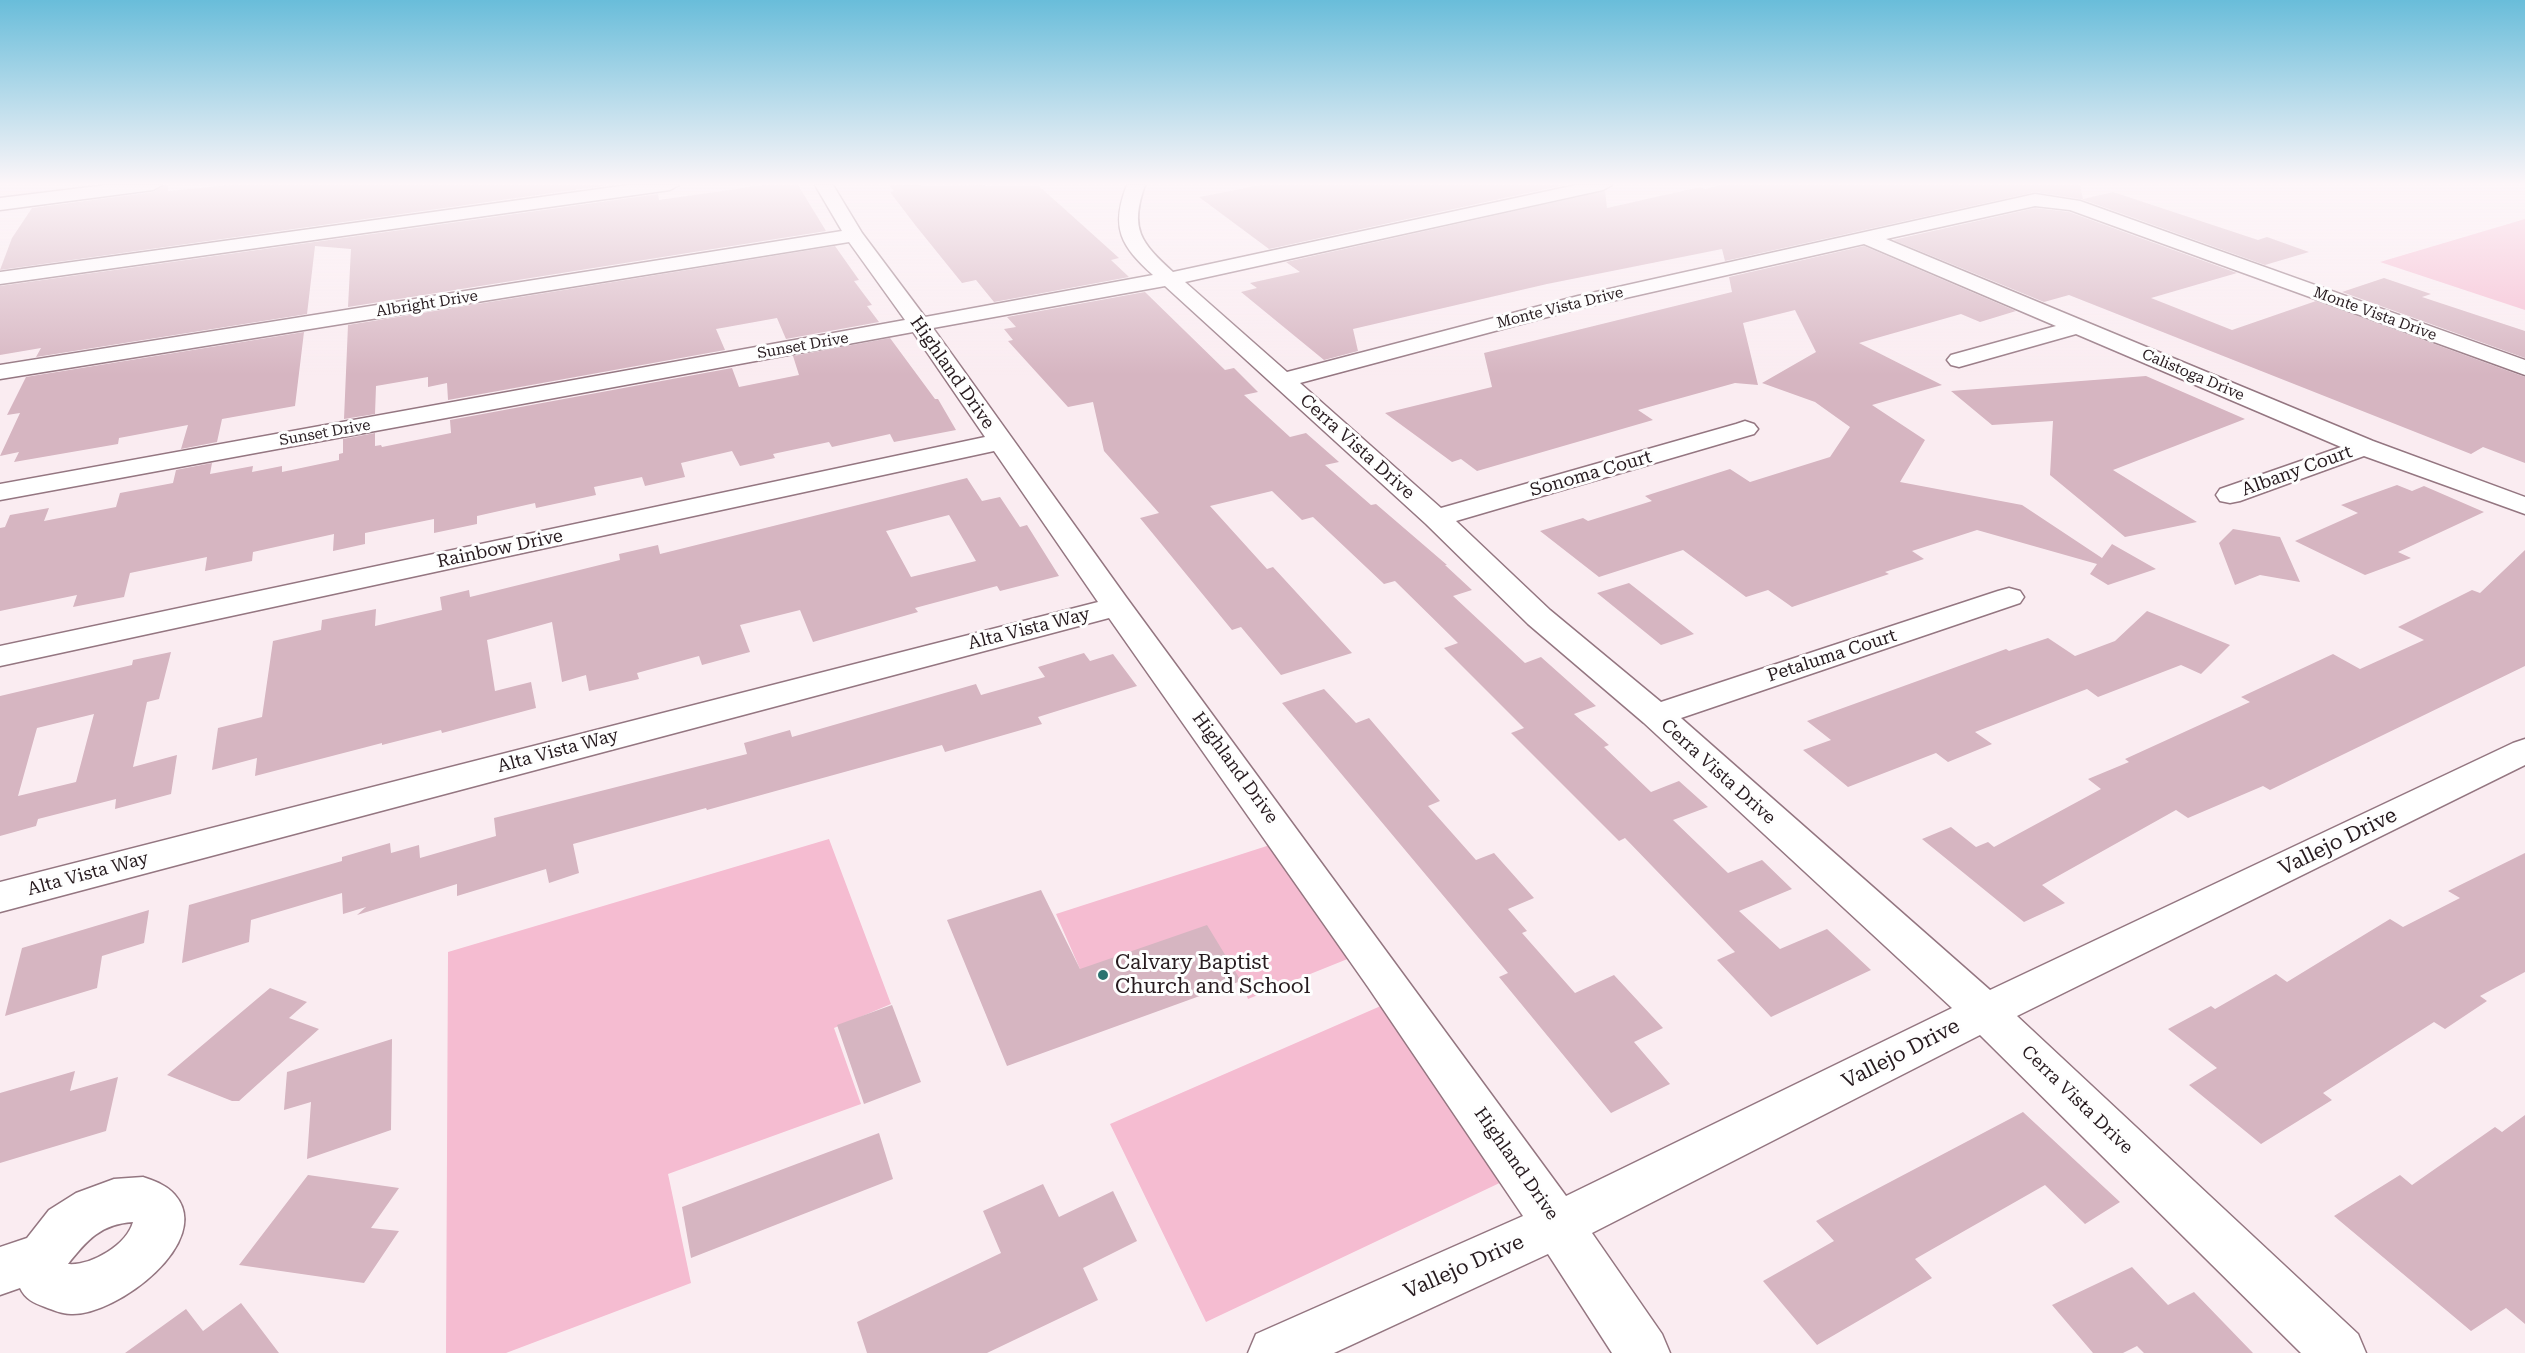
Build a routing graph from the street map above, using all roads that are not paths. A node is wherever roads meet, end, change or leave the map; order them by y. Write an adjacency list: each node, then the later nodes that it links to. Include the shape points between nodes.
1 (215, 248): 9 (street)
2 (778, 248): 15 (street, Albright Drive)
3 (863, 248): 11 (street, Highland Drive)
4 (1137, 248): 10 (street, Cerra Vista Drive)
5 (1311, 248): 10 (street, Sunset Drive)
6 (1815, 248): 16 (street, Monte Vista Drive, via 1578,302)
7 (1890, 248): 12 (street, Calistoga Drive)
8 (2193, 248): 14 (street, Monte Vista Drive)
9 (0, 278)
10 (1168, 279): 11 (street, Sunset Drive); 16 (street, Cerra Vista Drive)
11 (920, 325): 18 (street, Highland Drive); 20 (street, Sunset Drive)
12 (2077, 327): 13 (street); 19 (street, Calistoga Drive)
13 (1959, 360)
14 (2525, 368)
15 (0, 372)
16 (1283, 380): 23 (street, Cerra Vista Drive)
17 (1745, 429): 23 (street, Sonoma Court)
18 (1000, 442): 25 (street, Highland Drive); 26 (street, Rainbow Drive)
19 (2364, 447): 21 (street, Albany Court); 22 (street, Calistoga Drive)
20 (0, 492)
21 (2230, 495)
22 (2525, 506)
23 (1436, 518): 27 (street, Cerra Vista Drive, via 1539,617)
24 (2009, 597): 27 (street, Petaluma Court)
25 (1117, 606): 29 (street, Alta Vista Way); 31 (street, Highland Drive)
26 (0, 656)
27 (1656, 715): 30 (street, Cerra Vista Drive)
28 (2525, 751): 30 (street, Vallejo Drive)
29 (0, 897)
30 (1985, 1012): 31 (street, Vallejo Drive); 34 (street, Cerra Vista Drive)
31 (1559, 1224): 32 (street, Vallejo Drive); 33 (street, Highland Drive)
32 (1275, 1353)
33 (1643, 1353)
34 (2339, 1353)

